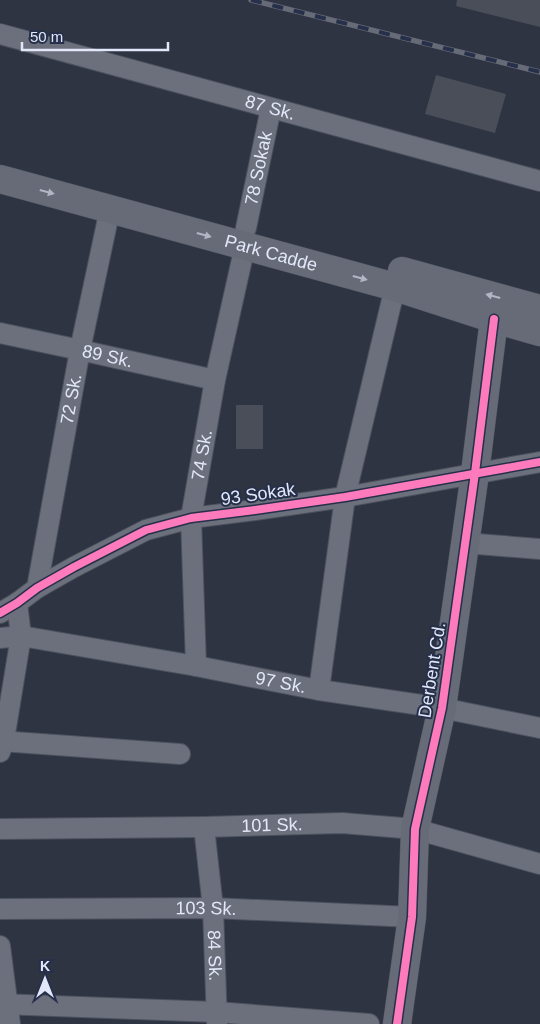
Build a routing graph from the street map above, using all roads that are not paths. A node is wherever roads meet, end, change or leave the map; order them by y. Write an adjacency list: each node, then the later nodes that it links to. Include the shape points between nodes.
1 (0, 34): 2 (street, 87 Sk.)
2 (271, 108): 5 (street, 87 Sk.); 7 (street, 78 Sokak)
3 (0, 160): 7 (main road, Park Cadde)
4 (0, 179): 6 (main road, Park Cadde, one-way to 6)
5 (540, 181)
6 (110, 210): 7 (main road, Park Cadde, one-way to 7); 13 (street, 72 Sk.)
7 (245, 237): 8 (main road, Park Cadde, one-way to 8); 9 (main road, Park Cadde, one-way to 7); 14 (street, 74 Sk.)
8 (395, 287): 10 (main road, Park Cadde); 17 (street)
9 (540, 309)
10 (494, 319): 11 (main road, Park Cadde); 16 (main road, Derbent Cd.)
11 (540, 332)
12 (0, 333): 13 (street, 89 Sk.)
13 (80, 350): 14 (street, 89 Sk.); 21 (street, 72 Sk.)
14 (215, 380): 18 (street, 74 Sk.)
15 (540, 462): 16 (street, 93 Sokak)
16 (475, 474): 17 (street, 93 Sokak); 19 (main road, Derbent Cd.)
17 (345, 496): 18 (street, 93 Sokak); 27 (street)
18 (191, 518): 21 (street, 93 Sokak, via 146,530); 26 (street, 74 Sk.)
19 (465, 543): 20 (street); 28 (main road, Derbent Cd.)
20 (540, 549)
21 (37, 588): 22 (street, 93 Sokak)
22 (18, 602): 23 (street, 93 Sokak); 24 (street)
23 (0, 613)
24 (21, 636): 25 (street, 97 Sk.); 26 (street, 97 Sk.); 30 (street)
25 (0, 638)
26 (196, 666): 27 (street, 97 Sk.)
27 (319, 690): 28 (street, 97 Sk.)
28 (442, 708): 29 (street, 97 Sk.); 34 (main road, Derbent Cd.)
29 (540, 728)
30 (1, 744): 31 (street)
31 (180, 754)
32 (204, 827): 33 (street, 101 Sk.); 34 (street, 101 Sk., via 342,823); 36 (street, 84 Sk.)
33 (0, 829)
34 (415, 829): 35 (street, 101 Sk.); 38 (main road, Derbent Cd.)
35 (540, 864)
36 (213, 908): 37 (street, 103 Sk.); 38 (street, 103 Sk.); 41 (street, 84 Sk.)
37 (0, 909)
38 (412, 917): 43 (main road, Derbent Cd.)
39 (0, 946): 40 (street)
40 (6, 1011): 41 (street)
41 (217, 1018): 42 (street)
42 (369, 1024)
43 (398, 1024)

